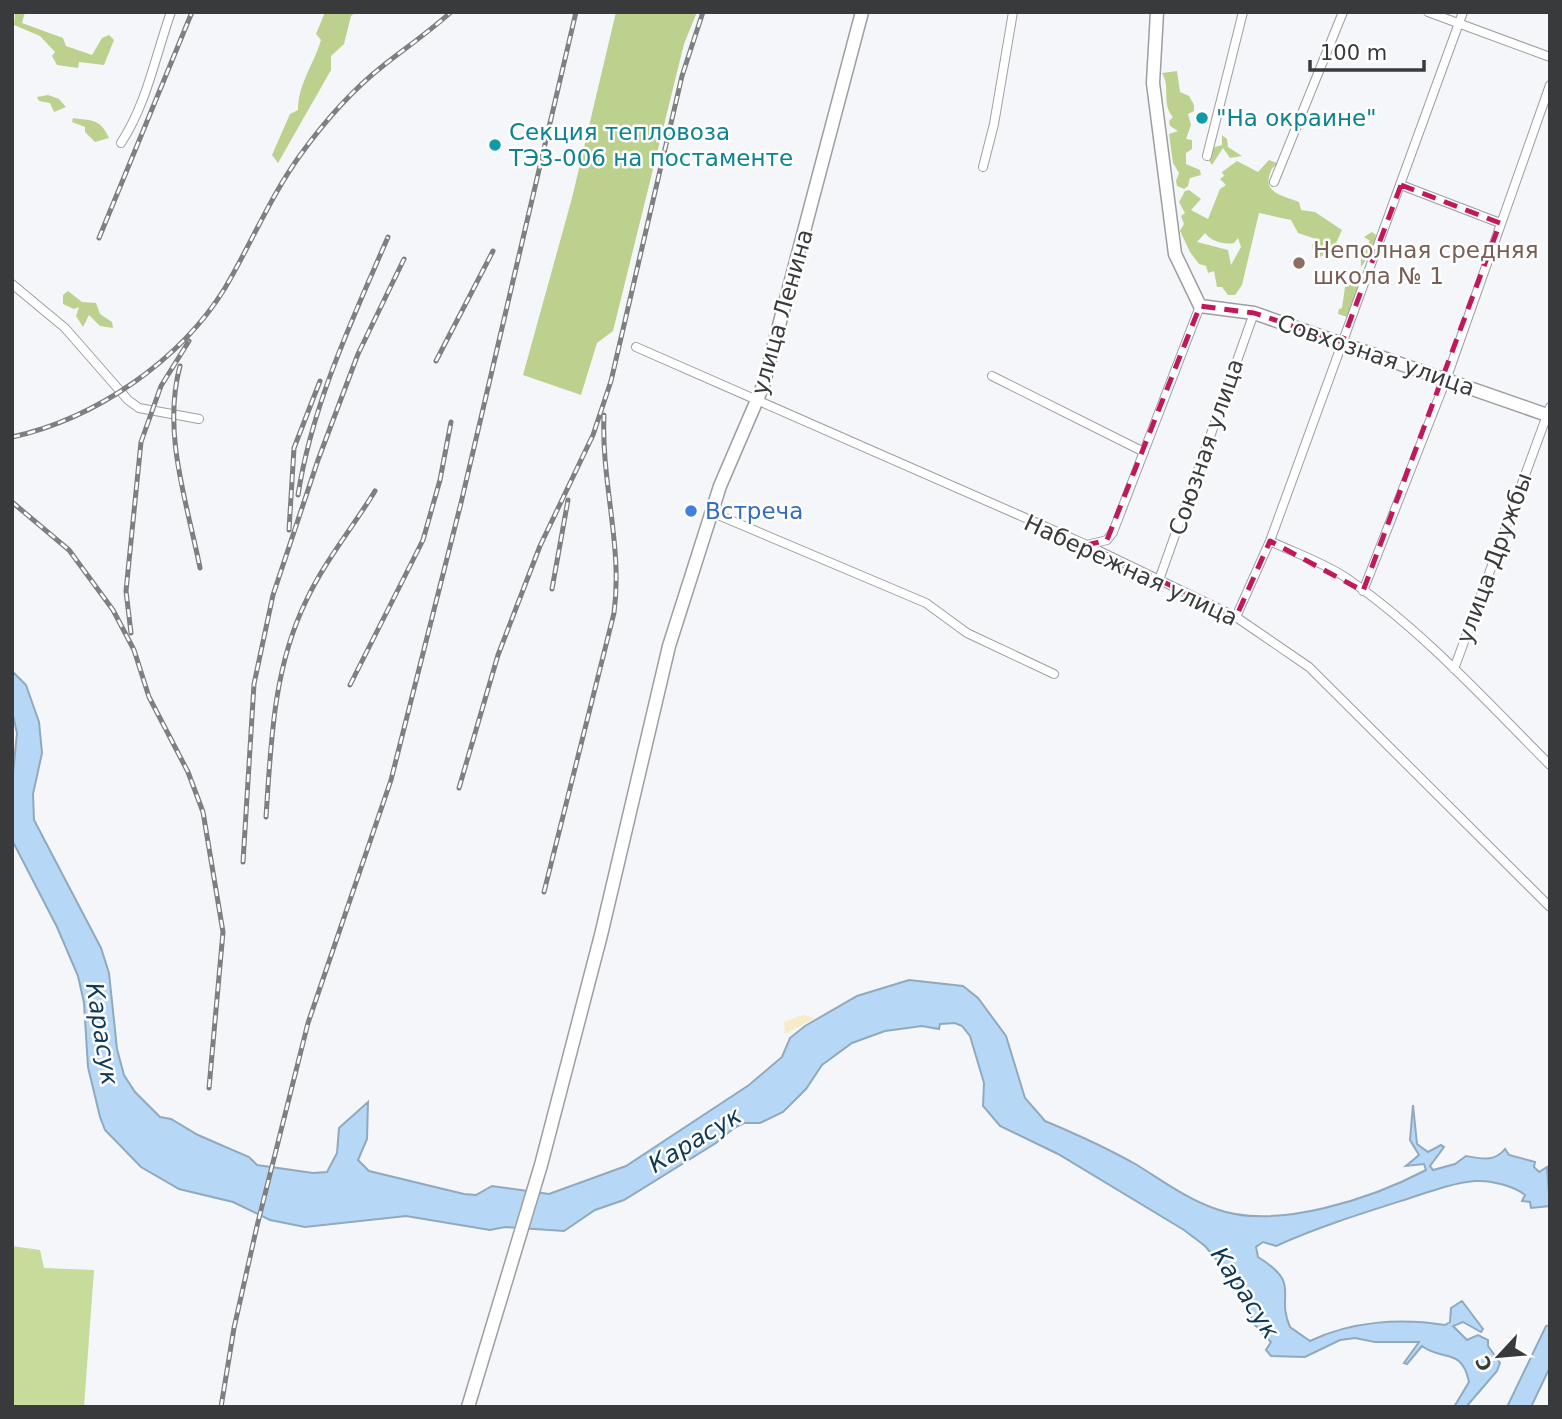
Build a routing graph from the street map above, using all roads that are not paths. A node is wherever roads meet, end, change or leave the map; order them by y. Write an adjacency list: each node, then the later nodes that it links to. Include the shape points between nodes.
1 (171, 12): 12 (street, via 147,93)
2 (863, 12): 25 (main road, улица Ленина, via 772,357)
3 (1013, 12): 14 (street)
4 (1157, 12): 19 (main road, via 1153,83 1175,254)
5 (1242, 12): 13 (street)
6 (1343, 12): 15 (street)
7 (1427, 12): 9 (street)
8 (1463, 12): 9 (street)
9 (1460, 23): 10 (street); 16 (street)
10 (1550, 57)
11 (1550, 85): 17 (street)
12 (121, 143)
13 (1207, 156)
14 (983, 167)
15 (1274, 182)
16 (1401, 185): 17 (street); 21 (street)
17 (1500, 223): 24 (street)
18 (12, 284): 27 (street, via 65,328 139,408)
19 (1200, 306): 20 (main road, Совхозная улица); 28 (street)
20 (1254, 313): 21 (main road, Совхозная улица); 32 (street, Союзная улица)
21 (1342, 342): 24 (main road, Совхозная улица); 30 (street)
22 (636, 347): 25 (street, Набережная улица)
23 (992, 376): 28 (street)
24 (1447, 377): 26 (main road, Совхозная улица); 33 (street)
25 (756, 401): 29 (main road, улица Ленина); 31 (street, Набережная улица)
26 (1549, 412): 35 (street, улица Дружбы)
27 (199, 419)
28 (1144, 453): 31 (street, via 1113,532 1107,540)
29 (711, 512): 36 (street, via 926,603 967,633); 39 (main road, улица Ленина, via 669,646 541,1165)
30 (1270, 541): 33 (street, via 1345,577); 34 (street)
31 (1087, 545): 32 (street, Набережная улица)
32 (1159, 580): 34 (street, Набережная улица)
33 (1363, 591): 35 (street)
34 (1236, 617): 38 (street, Набережная улица, via 1309,667)
35 (1454, 669): 37 (street)
36 (1054, 674)
37 (1550, 765)
38 (1550, 907)
39 (468, 1407)

